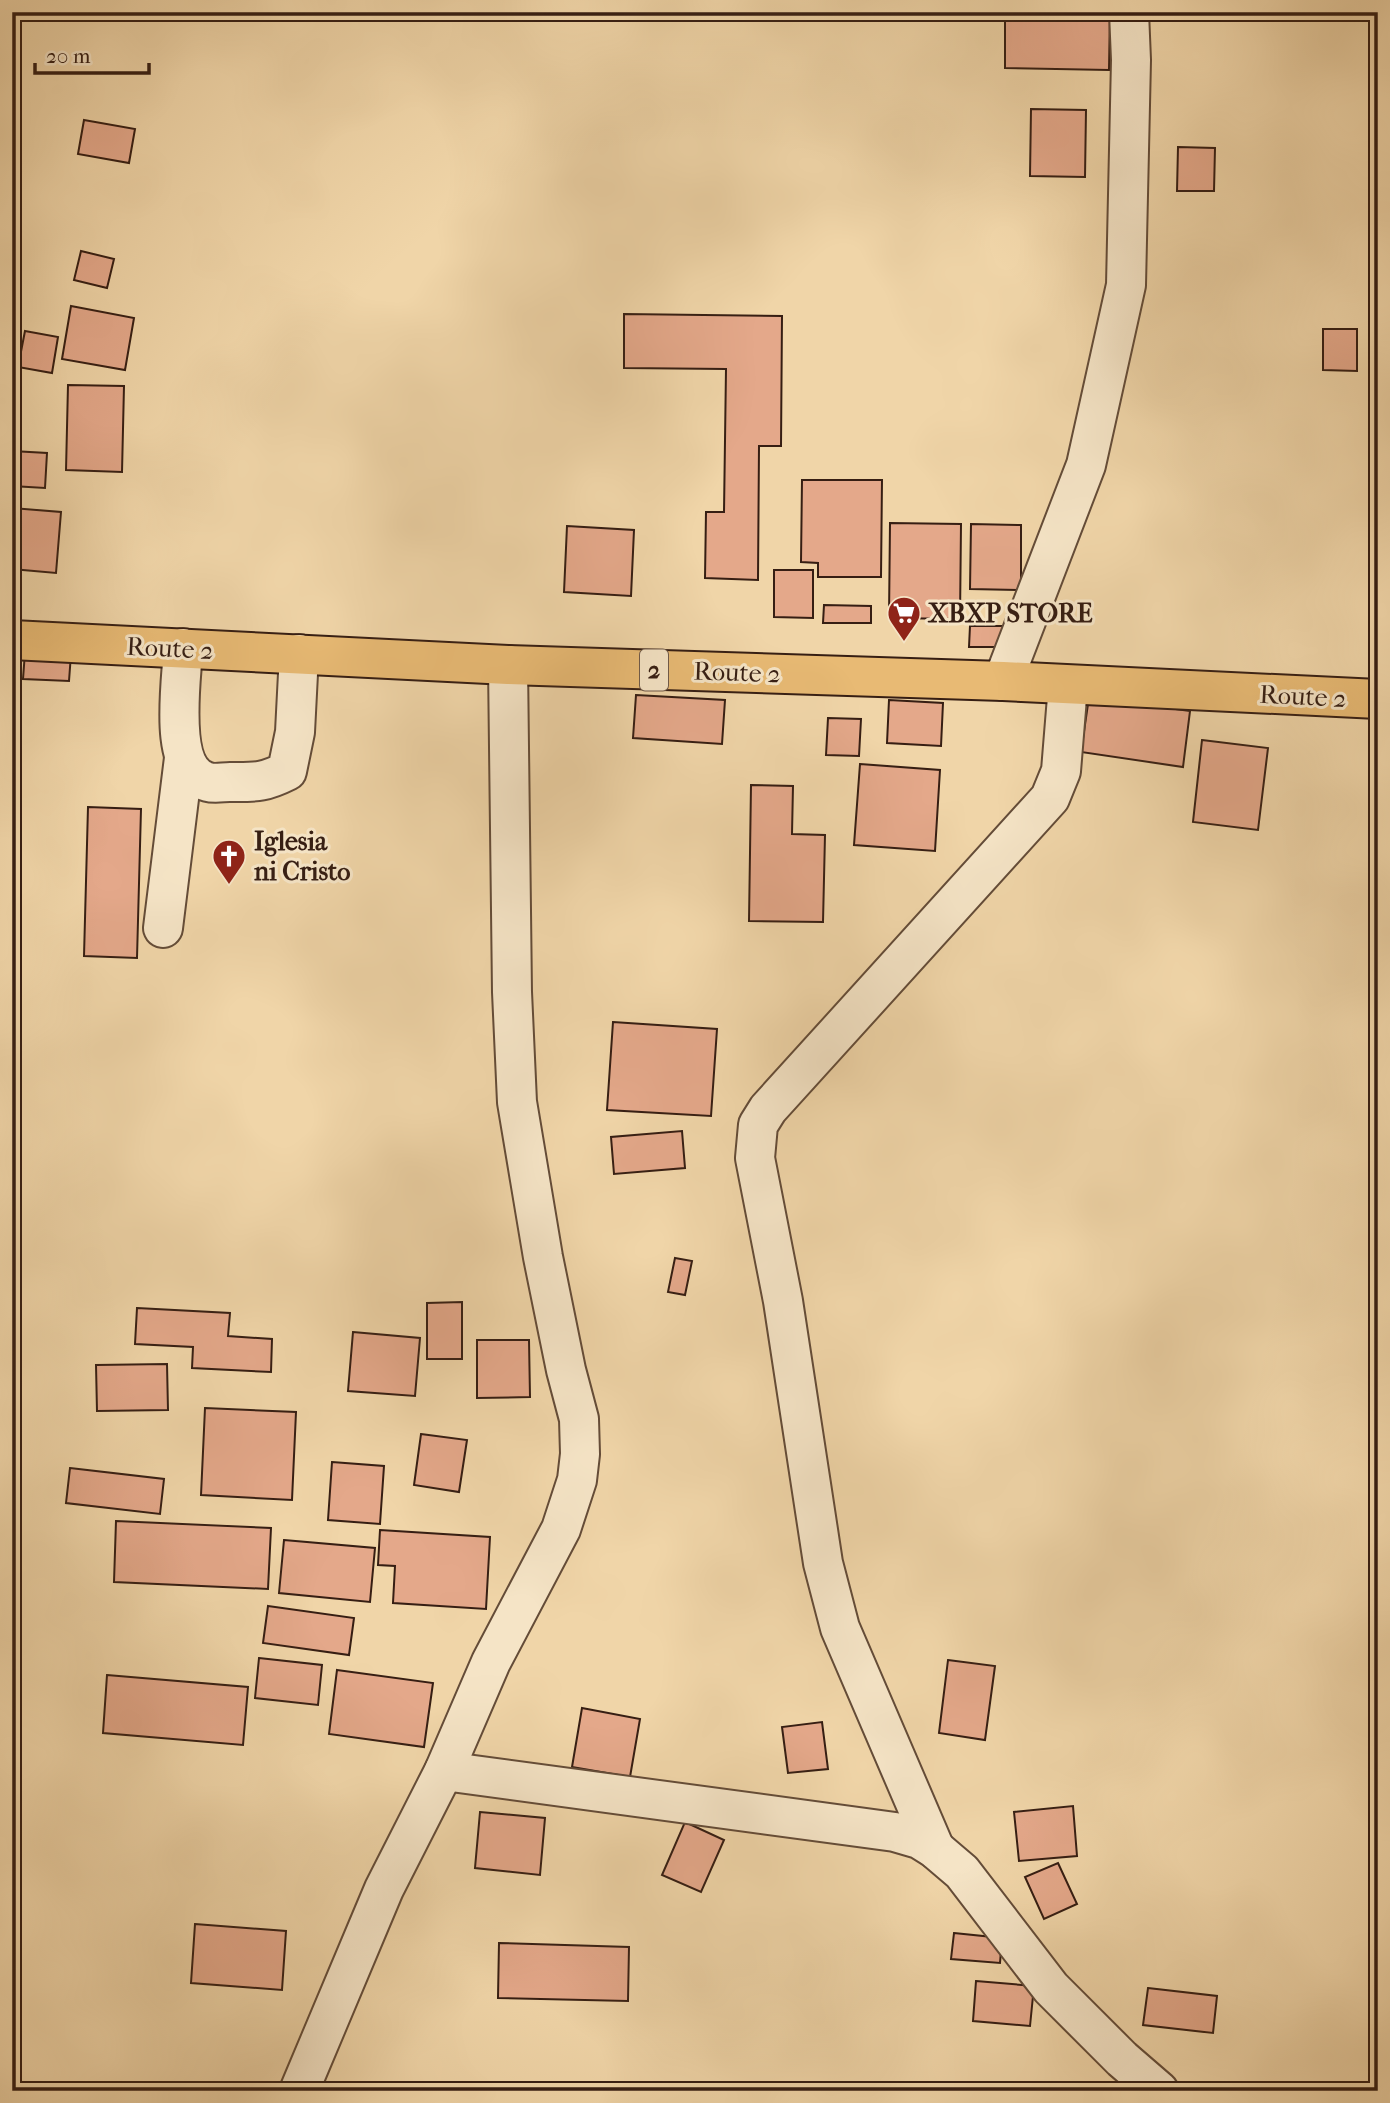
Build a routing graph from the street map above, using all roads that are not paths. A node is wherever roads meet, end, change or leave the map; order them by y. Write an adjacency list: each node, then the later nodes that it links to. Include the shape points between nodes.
1 (1129, 12): 6 (street, via 1126,285 1086,465)
2 (12, 640): 3 (highway, Route 2 / 2)
3 (183, 648): 4 (highway, Route 2 / 2); 9 (street, via 179,734)
4 (299, 654): 5 (highway, Route 2 / 2); 9 (street, via 295,732 286,771 264,782 207,782 192,772)
5 (508, 664): 6 (highway, Route 2 / 2); 11 (street, via 517,1102 542,1257 579,1419 580,1454 561,1529 491,1662)
6 (1003, 681): 7 (highway, Route 2 / 2)
7 (1068, 685): 8 (highway, Route 2 / 2); 12 (street, via 1061,771 1051,798 758,1125 755,1158 783,1301 823,1563 840,1628)
8 (1368, 699)
9 (184, 758): 10 (street)
10 (163, 928)
11 (444, 1771): 12 (street, via 895,1832); 13 (street, via 383,1889)
12 (935, 1849): 14 (street, via 962,1872 1051,1988)
13 (299, 2091)
14 (1159, 2091)

